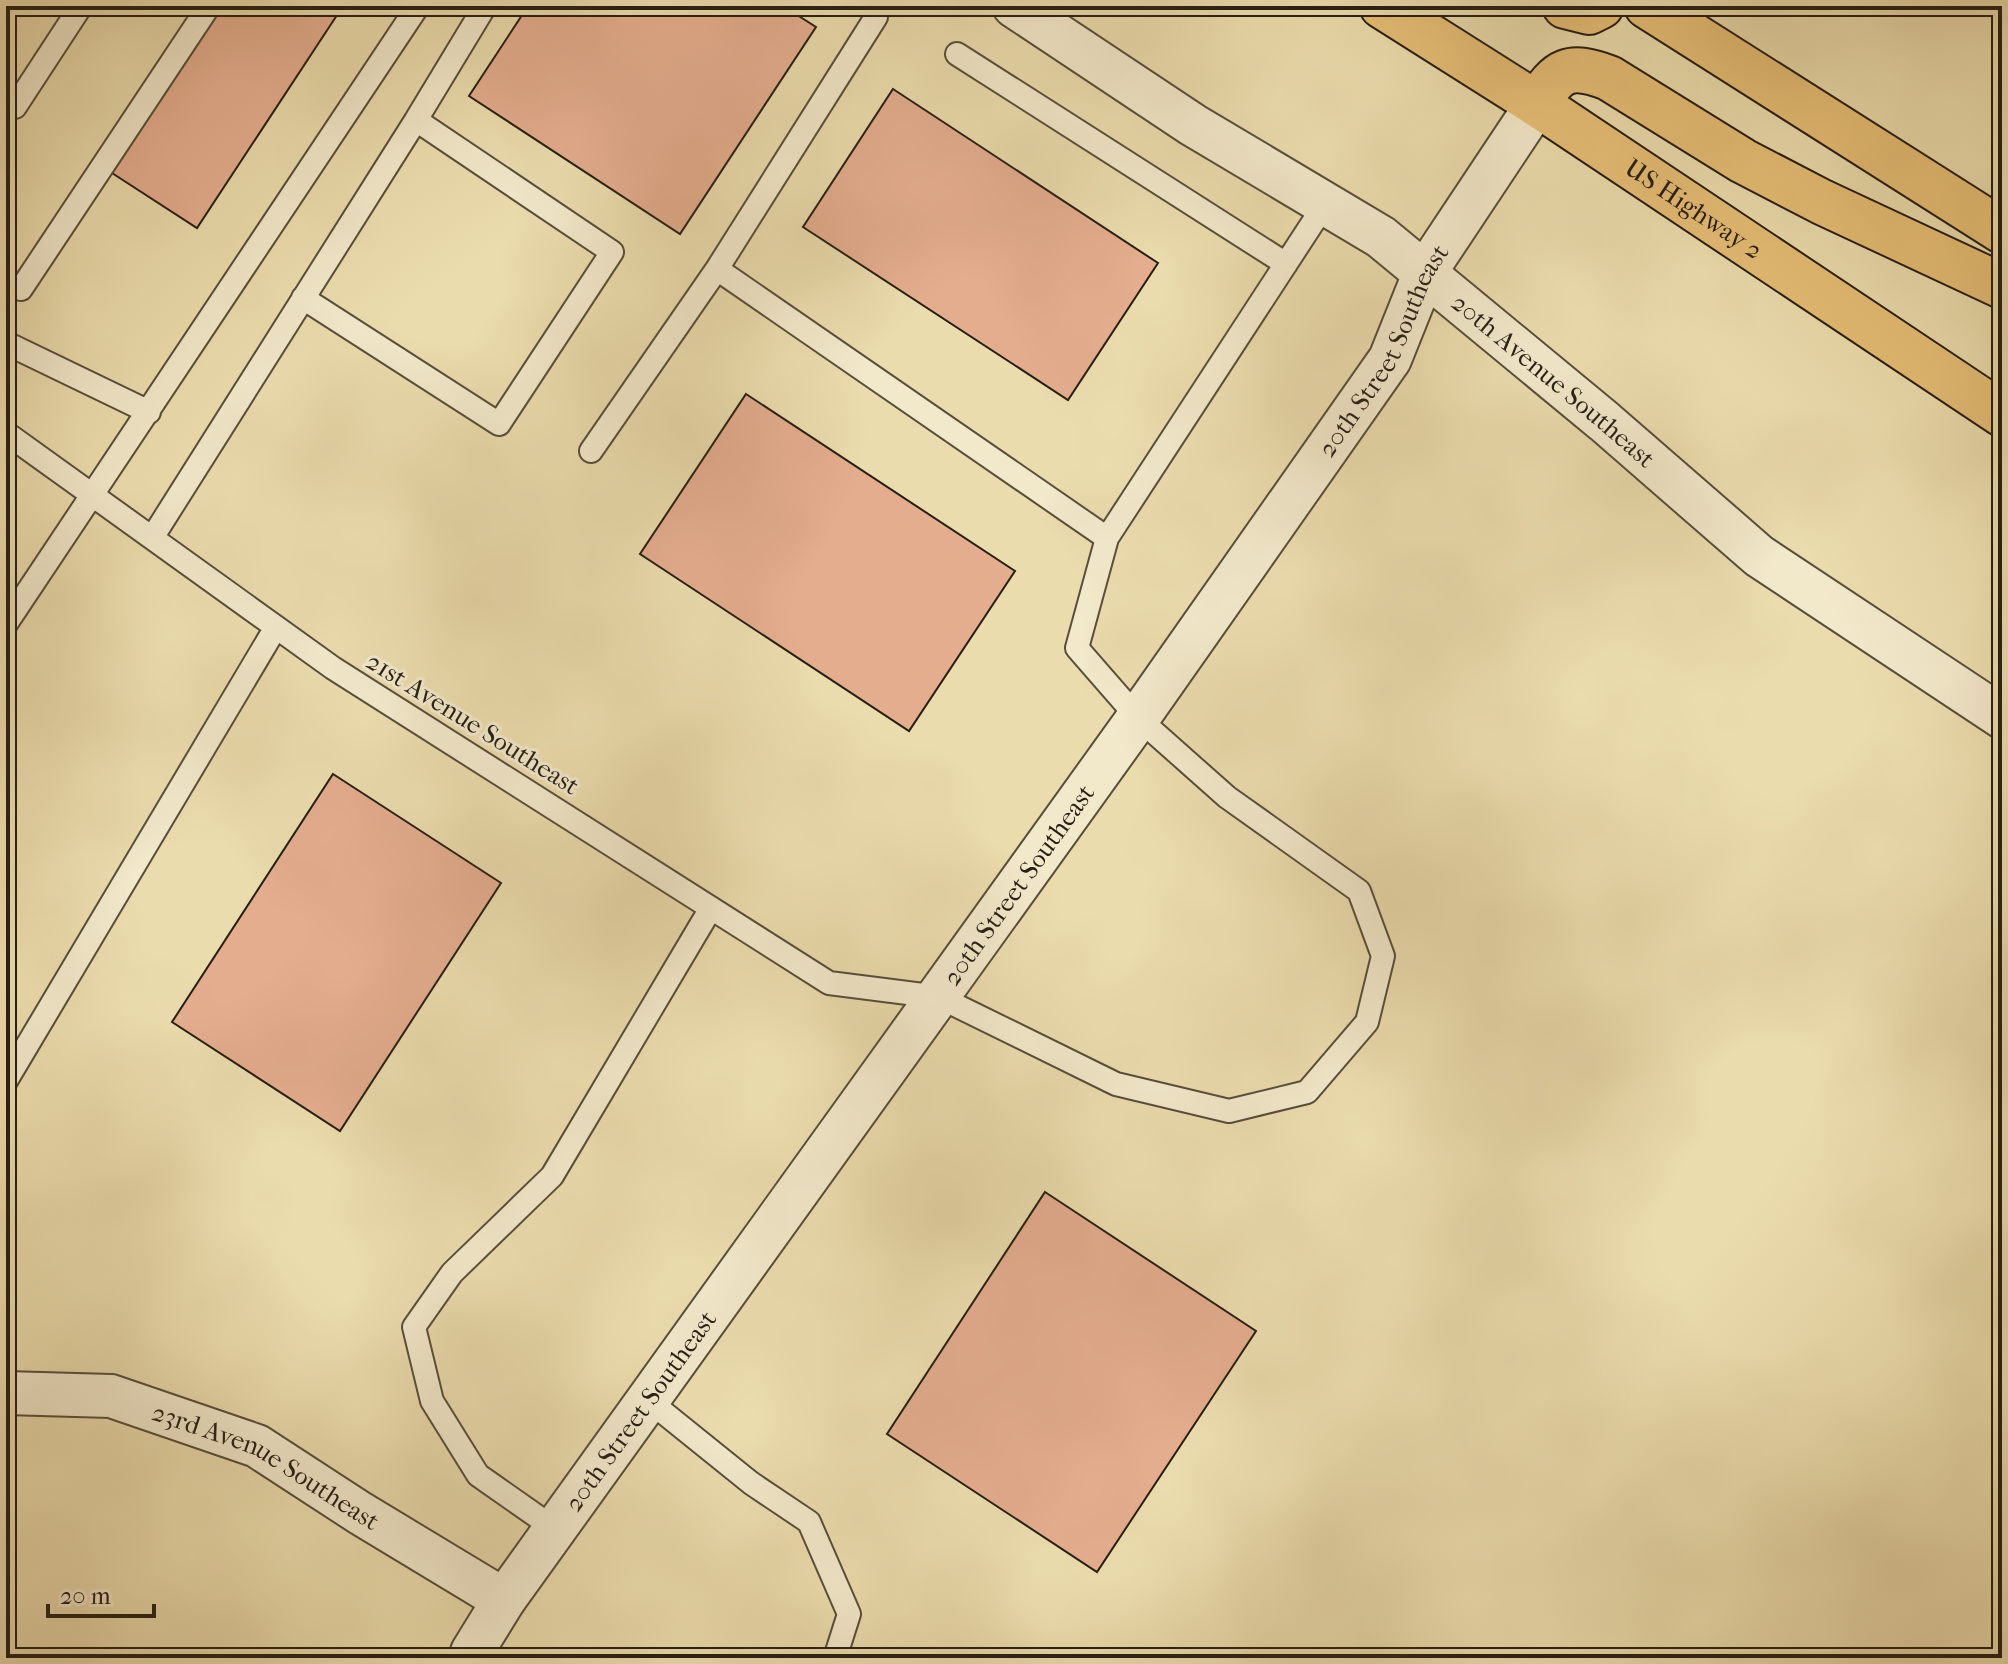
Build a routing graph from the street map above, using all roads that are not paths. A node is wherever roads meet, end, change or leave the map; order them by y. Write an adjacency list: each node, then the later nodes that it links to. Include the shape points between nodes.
1 (81, 6): 13 (lane)
2 (209, 6): 21 (lane)
3 (418, 6): 24 (lane)
4 (485, 6): 14 (lane)
5 (1014, 6): 15 (street, 20th Avenue Southeast, via 1193,125)
6 (1382, 6): 12 (highway, US Highway 2)
7 (1565, 6): 8 (highway, via 1589,12)
8 (1601, 6)
9 (1647, 6): 16 (highway)
10 (873, 10): 18 (lane)
11 (957, 54): 17 (lane)
12 (1537, 104): 19 (street, 20th Street Southeast); 20 (highway, via 1551,80 1564,73 1578,69 1609,78 1743,161); 25 (highway, US Highway 2)
13 (15, 107)
14 (416, 120): 22 (lane); 22 (lane, via 612,252 499,424)
15 (1325, 204): 17 (lane); 19 (street, 20th Avenue Southeast, via 1381,237)
16 (2002, 231)
17 (1286, 264): 30 (lane)
18 (717, 269): 27 (lane); 30 (lane)
19 (1424, 274): 33 (street, 20th Avenue Southeast, via 1759,556); 34 (street, 20th Street Southeast, via 1390,359)
20 (2002, 286)
21 (21, 289)
22 (303, 298): 29 (lane)
23 (6, 343): 24 (lane)
24 (149, 412): 28 (lane)
25 (2002, 414)
26 (6, 433): 28 (lane, 21st Avenue Southeast)
27 (591, 451)
28 (94, 496): 29 (lane, 21st Avenue Southeast); 31 (lane)
29 (152, 538): 32 (lane, 21st Avenue Southeast)
30 (1107, 538): 34 (lane, 21st Avenue Southeast, via 1077,648)
31 (6, 624)
32 (276, 627): 35 (lane, 21st Avenue Southeast); 37 (lane)
33 (2002, 717)
34 (1138, 718): 36 (street, 20th Street Southeast); 36 (lane, 21st Avenue Southeast, via 1227,797 1359,891 1383,956 1367,1022 1307,1092 1229,1111 1116,1084)
35 (711, 908): 36 (lane, 21st Avenue Southeast, via 829,983); 40 (lane, via 552,1176 452,1273 414,1327 432,1401 478,1475)
36 (939, 997): 39 (street, 20th Street Southeast)
37 (6, 1081)
38 (6, 1393): 41 (street, 23rd Avenue Southeast, via 111,1396 257,1446)
39 (648, 1400): 40 (street, 20th Street Southeast); 43 (lane, via 809,1522 849,1614)
40 (555, 1529): 41 (street, 20th Street Southeast)
41 (504, 1600): 42 (street, 20th Street Southeast)
42 (471, 1656)
43 (835, 1658)

